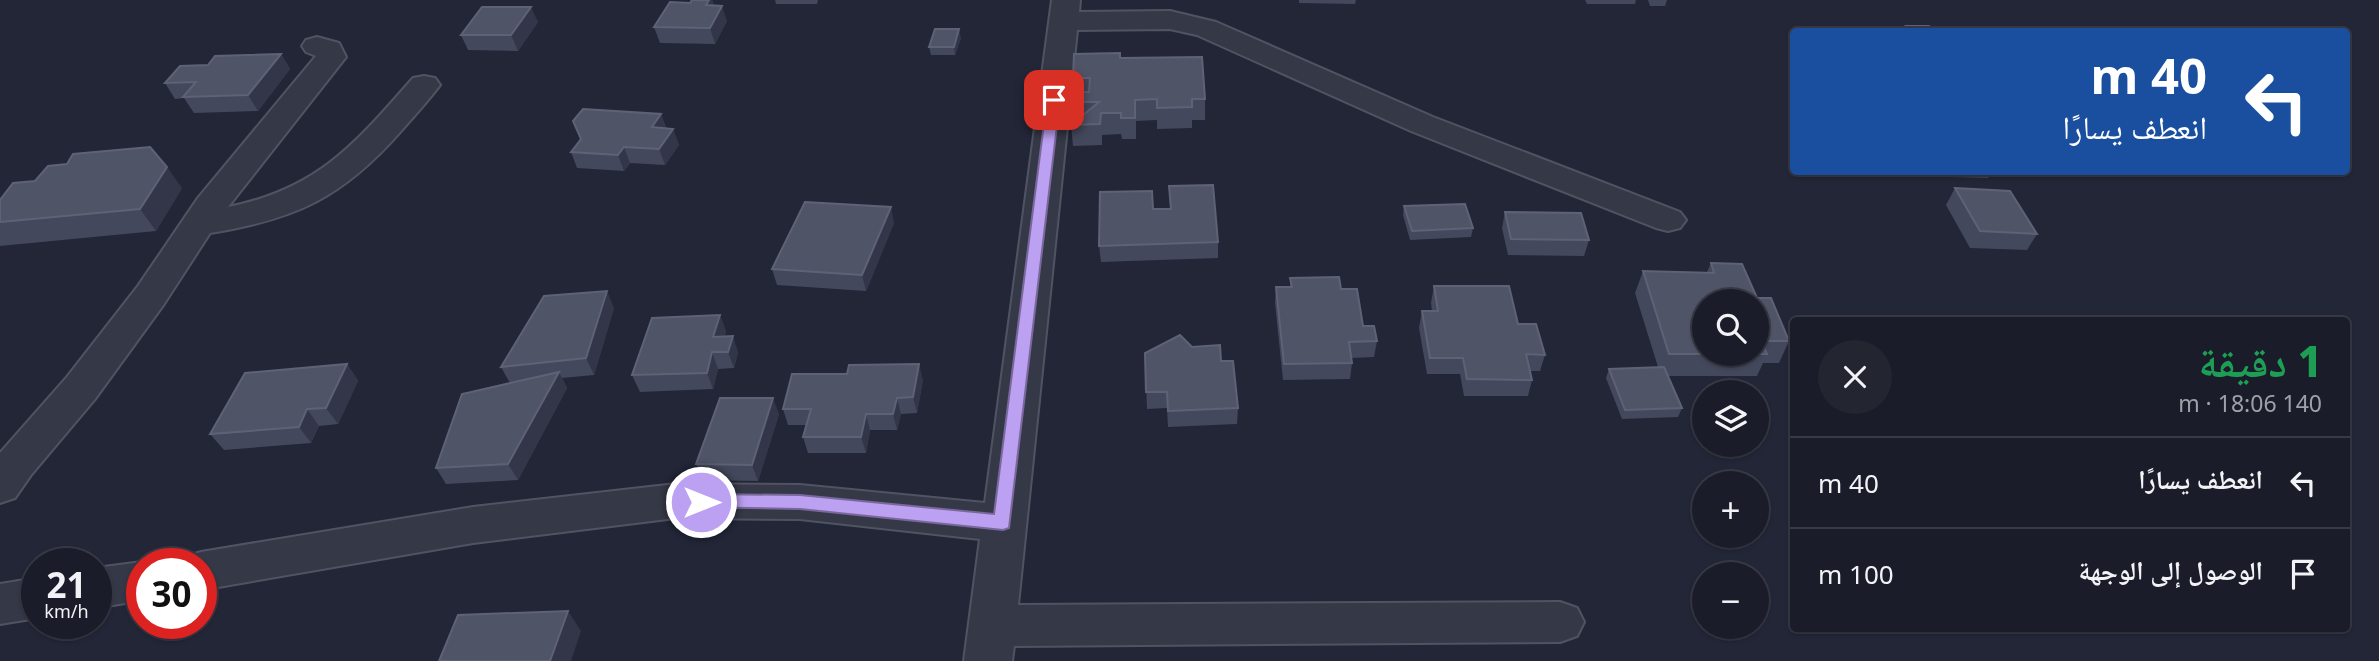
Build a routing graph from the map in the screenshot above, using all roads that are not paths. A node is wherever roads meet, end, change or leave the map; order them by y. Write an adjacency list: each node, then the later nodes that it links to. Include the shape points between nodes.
1 (1065, 10): 4 (street, via 1206,28 1422,124); 7 (street)
2 (317, 46): 5 (street, via 328,49 331,57)
3 (424, 85): 5 (street, via 362,155 334,178 260,212)
4 (1668, 220)
5 (199, 223): 6 (street, via 81,388)
6 (0, 486)
7 (1003, 523): 8 (street, via 800,502 676,501 472,525); 12 (street)
8 (217, 568)
9 (21, 601): 10 (street)
10 (0, 604)
11 (1560, 622): 12 (street)
12 (990, 644)

